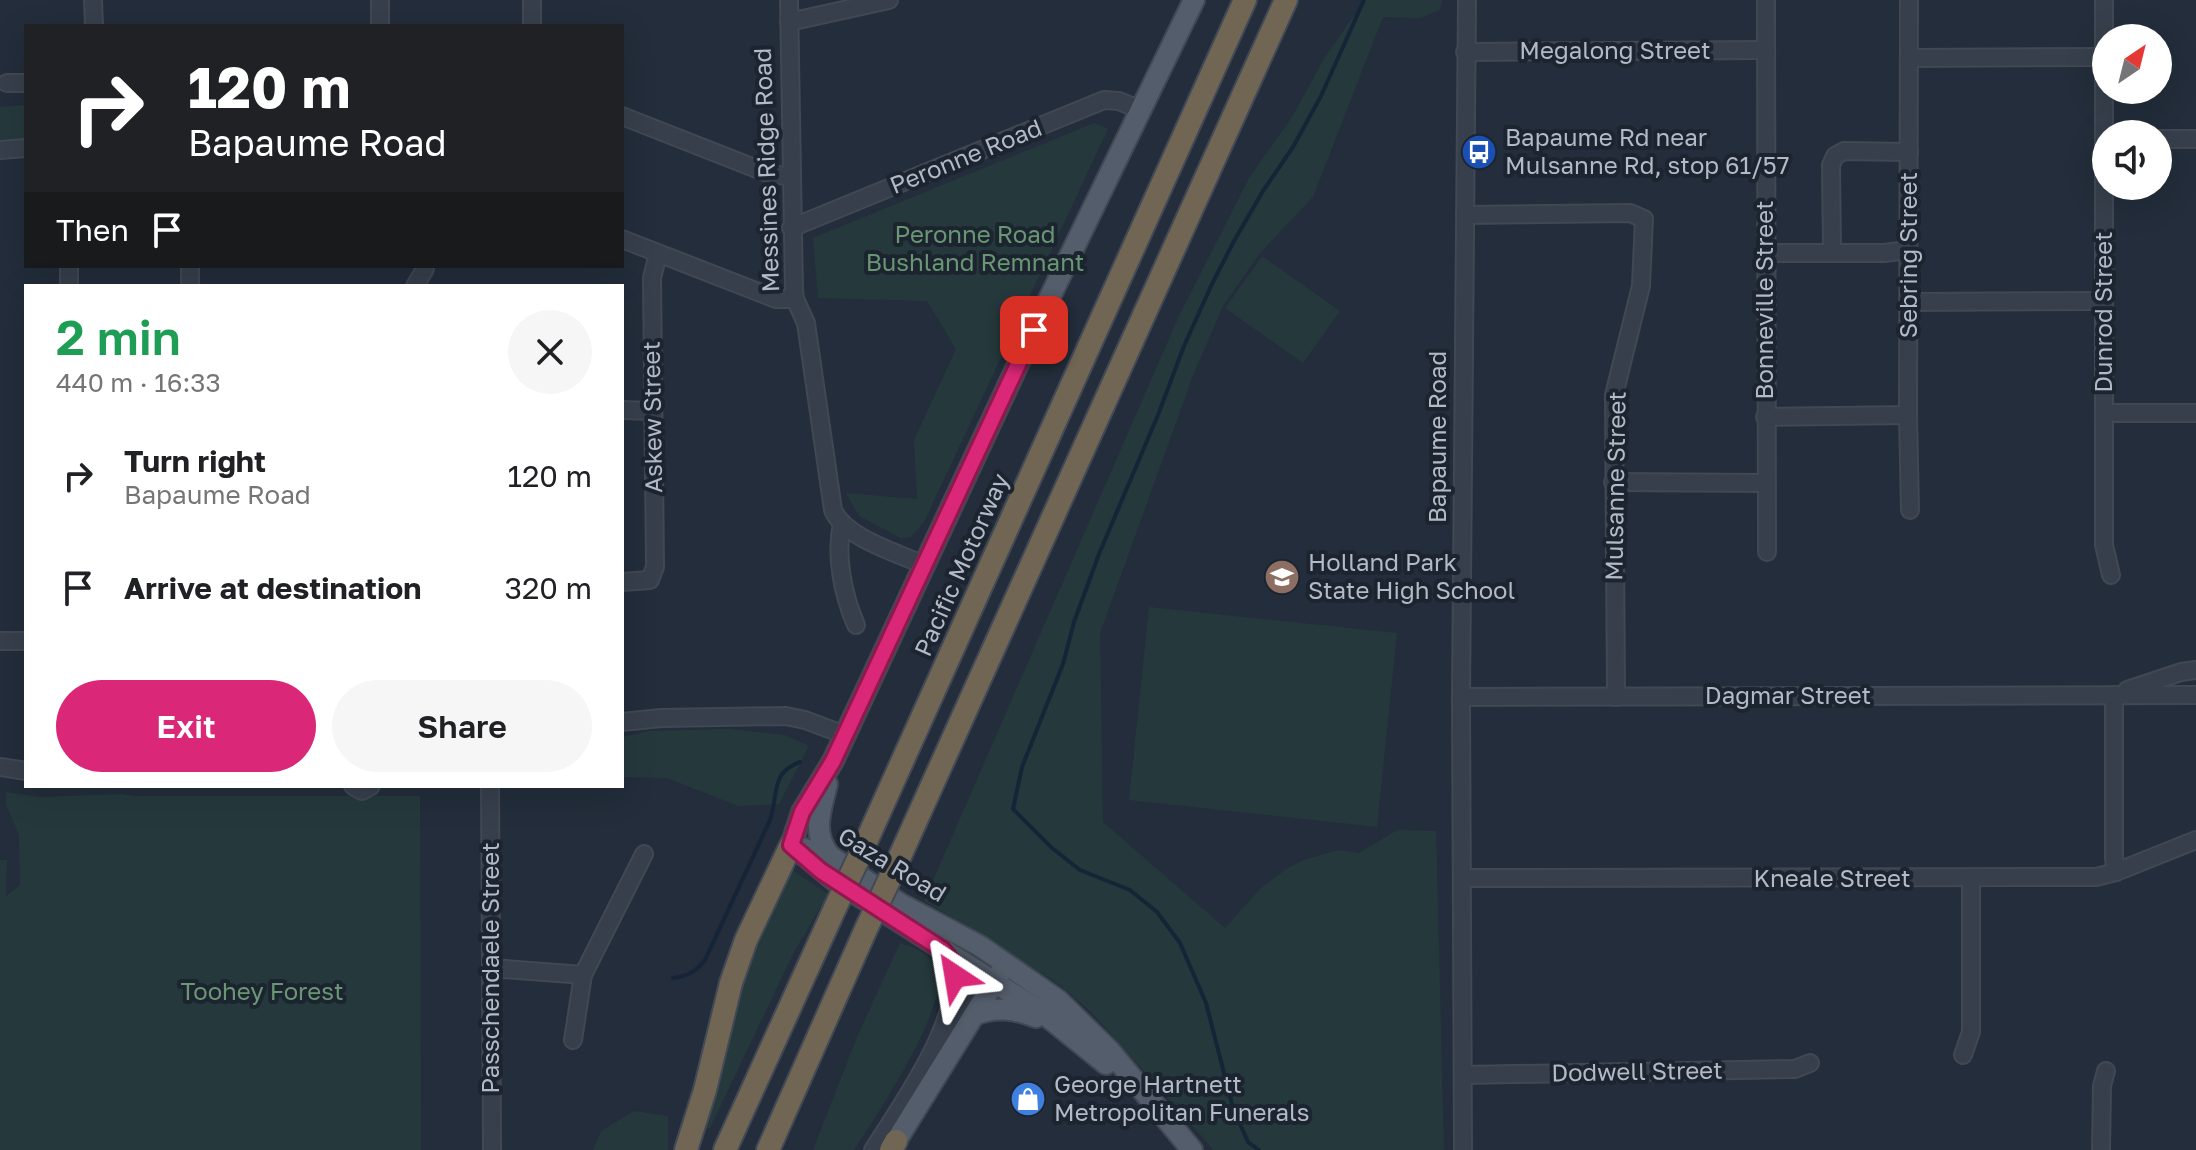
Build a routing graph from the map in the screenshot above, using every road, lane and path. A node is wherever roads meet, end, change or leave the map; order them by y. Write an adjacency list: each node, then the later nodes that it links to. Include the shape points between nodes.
1 (93, 0): 14 (street)
2 (380, 0): 15 (street)
3 (532, 0): 16 (street)
4 (789, 0): 13 (street, Messines Ridge Road)
5 (889, 0): 13 (street)
6 (1194, 0): 24 (main road)
7 (1245, 0): 97 (highway, Pacific Motorway, bridge)
8 (1286, 0): 98 (highway, bridge)
9 (1766, 0): 18 (street, Bonneville Street)
10 (1909, 0): 21 (street, Sebring Street)
11 (2104, 0): 17 (street, Dunrod Street)
12 (1464, 4): 19 (street, Bapaume Road)
13 (789, 22): 31 (street, Messines Ridge Road)
14 (94, 24)
15 (380, 24)
16 (532, 24)
17 (2104, 24)
18 (1766, 50): 19 (street, Megalong Street); 37 (street, Bonneville Street)
19 (1465, 52): 33 (street, Bapaume Road)
20 (2092, 57): 21 (street)
21 (1909, 58): 30 (street, Sebring Street)
22 (7, 83): 23 (street)
23 (24, 83)
24 (1141, 110): 34 (street, Peronne Road, via 1104,100); 56 (main road)
25 (624, 117): 31 (street, via 767,173)
26 (2172, 139): 27 (street)
27 (2196, 139)
28 (24, 148): 29 (street)
29 (0, 150)
30 (1909, 152): 36 (street, Sebring Street); 38 (street, via 1844,151 1833,158)
31 (791, 177): 34 (street, Messines Ridge Road)
32 (2104, 200): 43 (street, Dunrod Street)
33 (1465, 215): 51 (street, Mulsanne Street, via 1630,213 1644,219 1641,286 1614,390); 65 (street, Bapaume Road)
34 (791, 228): 42 (street, Messines Ridge Road)
35 (624, 240): 39 (street)
36 (1908, 250): 38 (street); 44 (street, Sebring Street)
37 (1766, 253): 38 (street); 50 (street, Bonneville Street)
38 (1832, 253)
39 (658, 254): 42 (street, via 776,299); 46 (street, Askew Street, via 652,278)
40 (425, 269): 41 (street)
41 (416, 284)
42 (795, 299): 54 (street, Messines Ridge Road, via 806,323 831,500)
43 (2103, 301): 44 (street); 47 (street, Dunrod Street)
44 (1909, 302): 49 (street, Sebring Street)
45 (624, 410): 46 (street)
46 (652, 411): 58 (street, Askew Street, via 655,567 650,580)
47 (2104, 413): 48 (street); 57 (street, Dunrod Street, via 2104,545)
48 (2196, 413)
49 (1908, 415): 50 (street); 53 (street, Sebring Street)
50 (1765, 417): 52 (street, Bonneville Street)
51 (1613, 482): 52 (street); 66 (street, Mulsanne Street)
52 (1766, 483): 55 (street, Bonneville Street)
53 (1910, 510)
54 (842, 523): 56 (street); 59 (street, Messines Ridge Road, via 846,599)
55 (1767, 552)
56 (924, 565): 68 (main road)
57 (2111, 575)
58 (624, 582)
59 (856, 625)
60 (0, 641): 61 (street)
61 (24, 641)
62 (2196, 670): 63 (street, Dagmar Street)
63 (2114, 695): 64 (street, Dagmar Street); 66 (street, Dagmar Street); 77 (street)
64 (2196, 695)
65 (1461, 697): 66 (street, Dagmar Street); 78 (street, Bapaume Road)
66 (1616, 697)
67 (624, 722): 68 (street, via 786,716)
68 (845, 735): 69 (main road)
69 (833, 761): 74 (main road, via 802,812); 76 (main road, via 818,825)
70 (0, 767): 71 (street)
71 (24, 771)
72 (490, 788): 82 (street, Passchendaele Street)
73 (2196, 840): 77 (street, Kneale Street)
74 (791, 845): 76 (main road, Gaza Road); 80 (main road, Gaza Road, via 821,871); 96 (highway, via 731,983)
75 (644, 854): 83 (street)
76 (830, 856): 81 (main road, Gaza Road, via 899,903)
77 (2116, 872): 79 (street, Kneale Street, via 2096,877)
78 (1462, 878): 79 (street, Kneale Street); 92 (street, Bapaume Road)
79 (1971, 878): 88 (street, via 1971,1032)
80 (940, 947): 84 (main road, Gaza Road); 90 (street, via 953,963 955,979 941,1032)
81 (1003, 961): 84 (main road); 93 (main road, Gaza Road, via 1081,1020)
82 (492, 968): 83 (street); 95 (street, Passchendaele Street)
83 (583, 975): 87 (street)
84 (990, 980): 85 (main road); 86 (main road, Gaza Road); 90 (street)
85 (974, 1015): 86 (main road, via 1014,1010); 94 (main road)
86 (1059, 1024): 93 (main road, Gaza Road)
87 (573, 1040)
88 (1963, 1055)
89 (1810, 1063): 92 (street, Dodwell Street, via 1795,1069)
90 (924, 1068): 99 (street)
91 (2106, 1071): 102 (street)
92 (1463, 1075): 101 (street, Bapaume Road)
93 (1162, 1115): 100 (main road, Gaza Road)
94 (893, 1147)
95 (492, 1150)
96 (686, 1150)
97 (725, 1150)
98 (768, 1150)
99 (873, 1150)
100 (1192, 1150)
101 (1463, 1150)
102 (2101, 1150)

